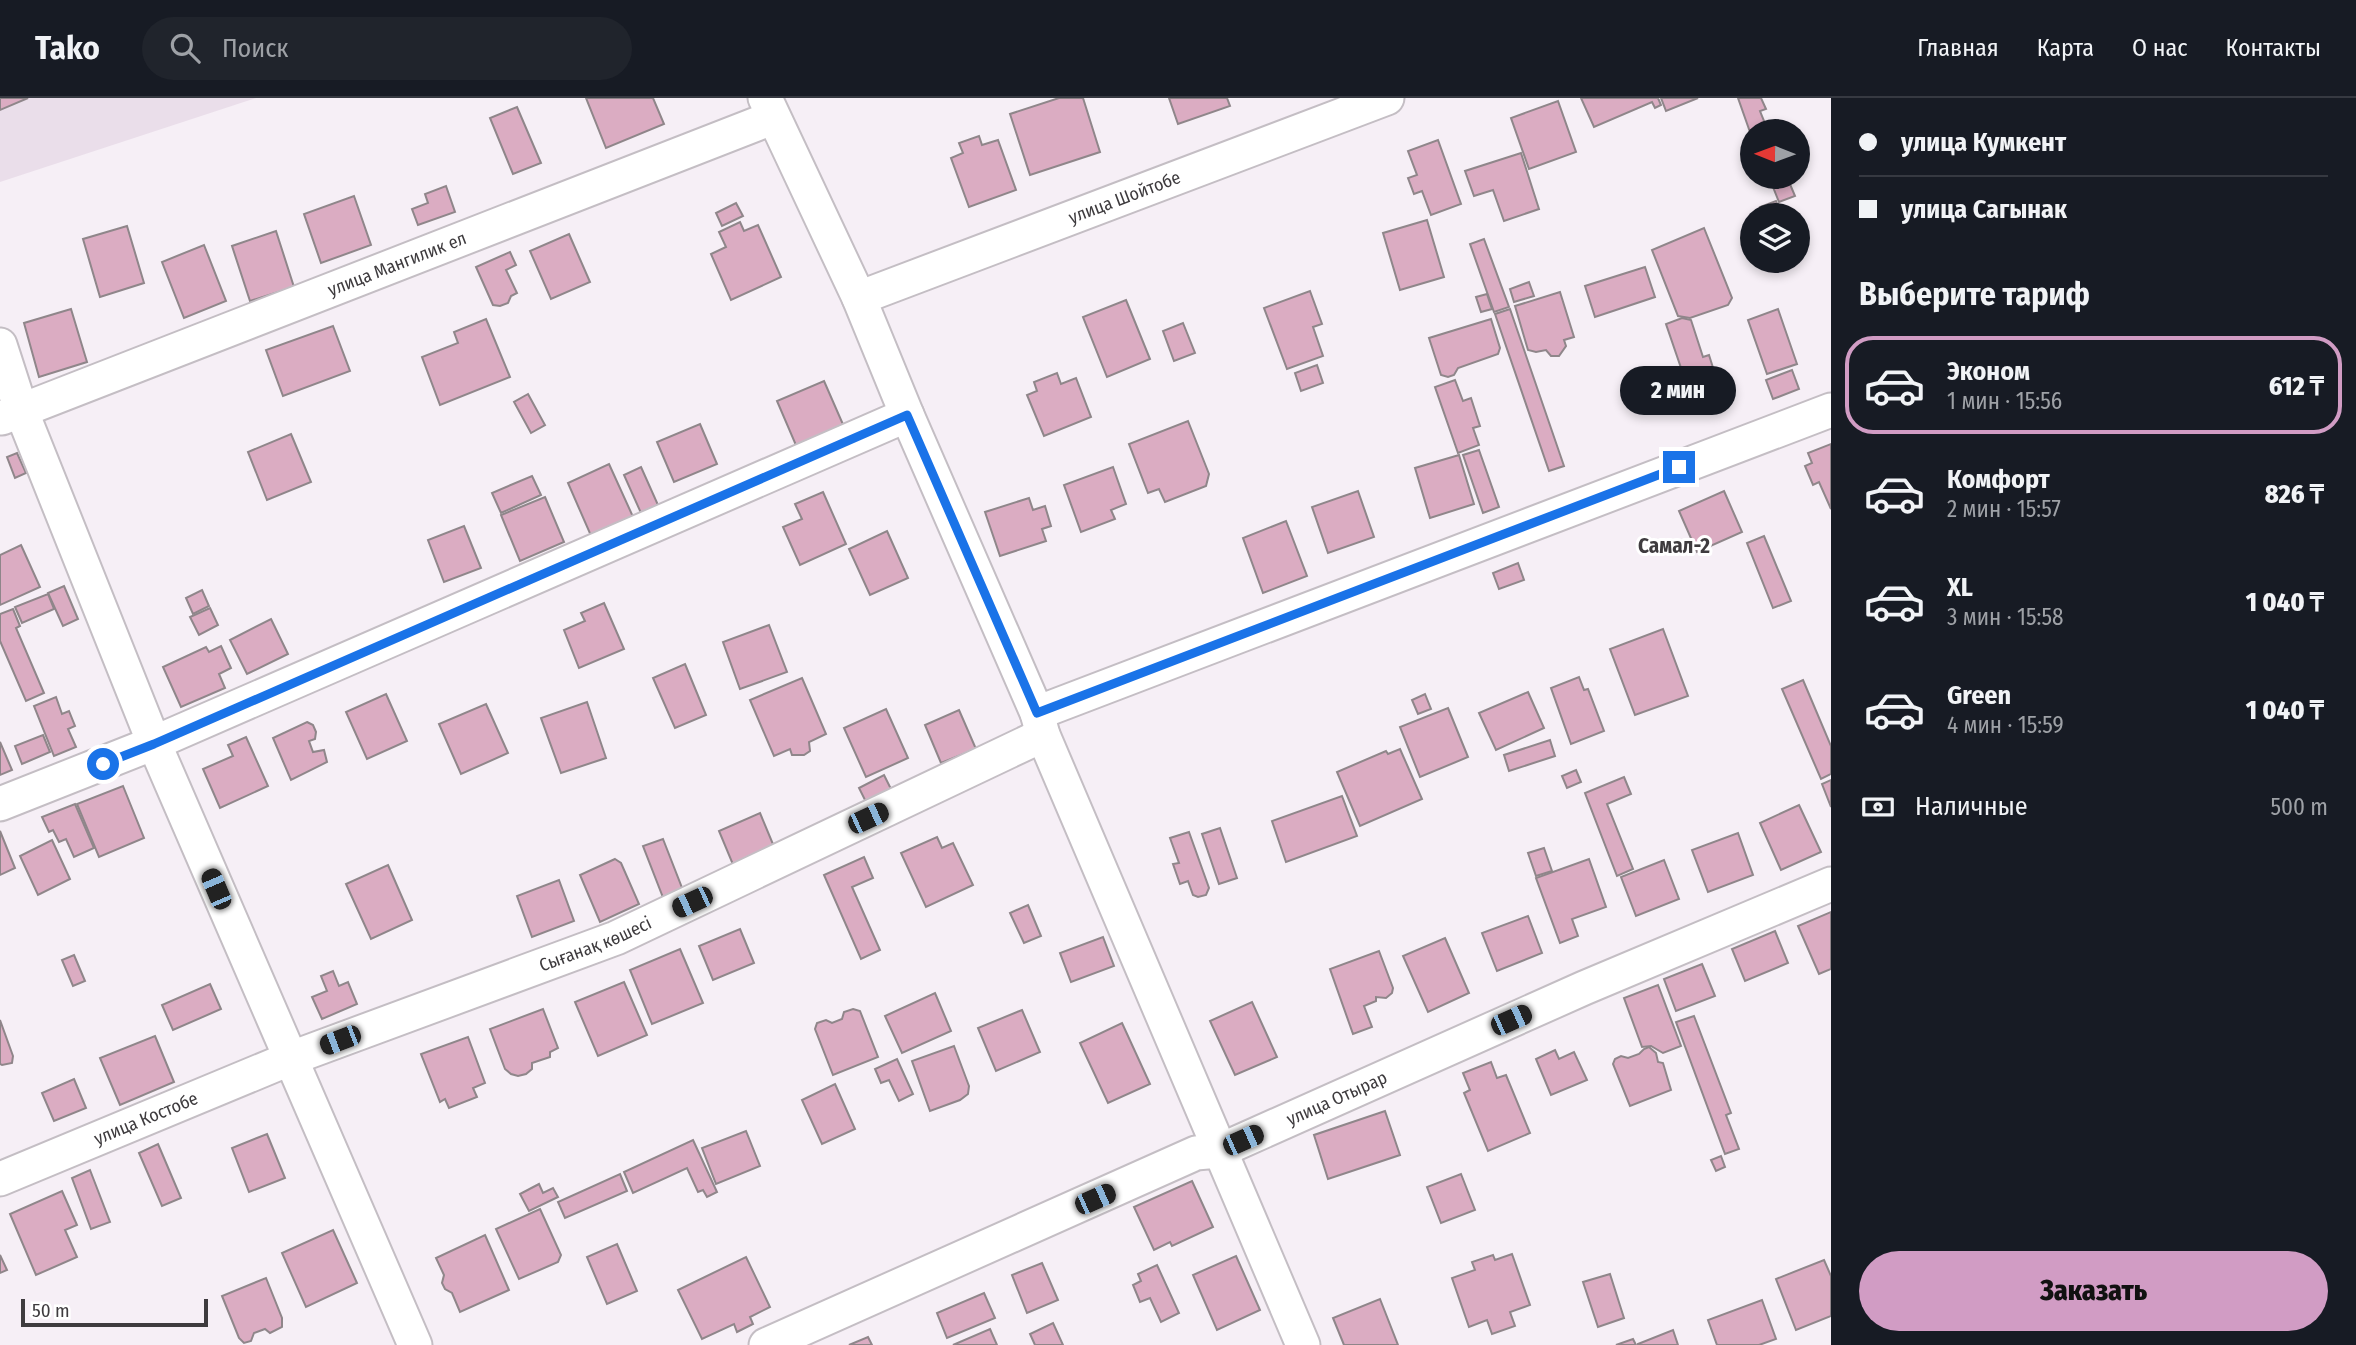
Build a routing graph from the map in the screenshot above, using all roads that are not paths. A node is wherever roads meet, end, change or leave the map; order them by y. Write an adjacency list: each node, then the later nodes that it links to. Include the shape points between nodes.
1 (1388, 98): 3 (street, улица Шойтобе)
2 (769, 108): 3 (street); 6 (street, улица Мангилик ел)
3 (859, 298): 7 (street)
4 (0, 345): 6 (street)
5 (1831, 410): 8 (street, Сығанақ көшесі)
6 (11, 414): 9 (street)
7 (907, 415): 8 (street); 9 (street)
8 (1040, 724): 12 (street, Сығанақ көшесі, via 617,938); 13 (street)
9 (154, 744): 10 (street); 12 (street)
10 (0, 804)
11 (1831, 884): 13 (street, улица Отырар)
12 (289, 1059): 14 (street, улица Костобе); 15 (street)
13 (1219, 1151): 16 (street, улица Отырар, via 1196,1153); 17 (street)
14 (0, 1179)
15 (415, 1345)
16 (766, 1345)
17 (1303, 1345)

